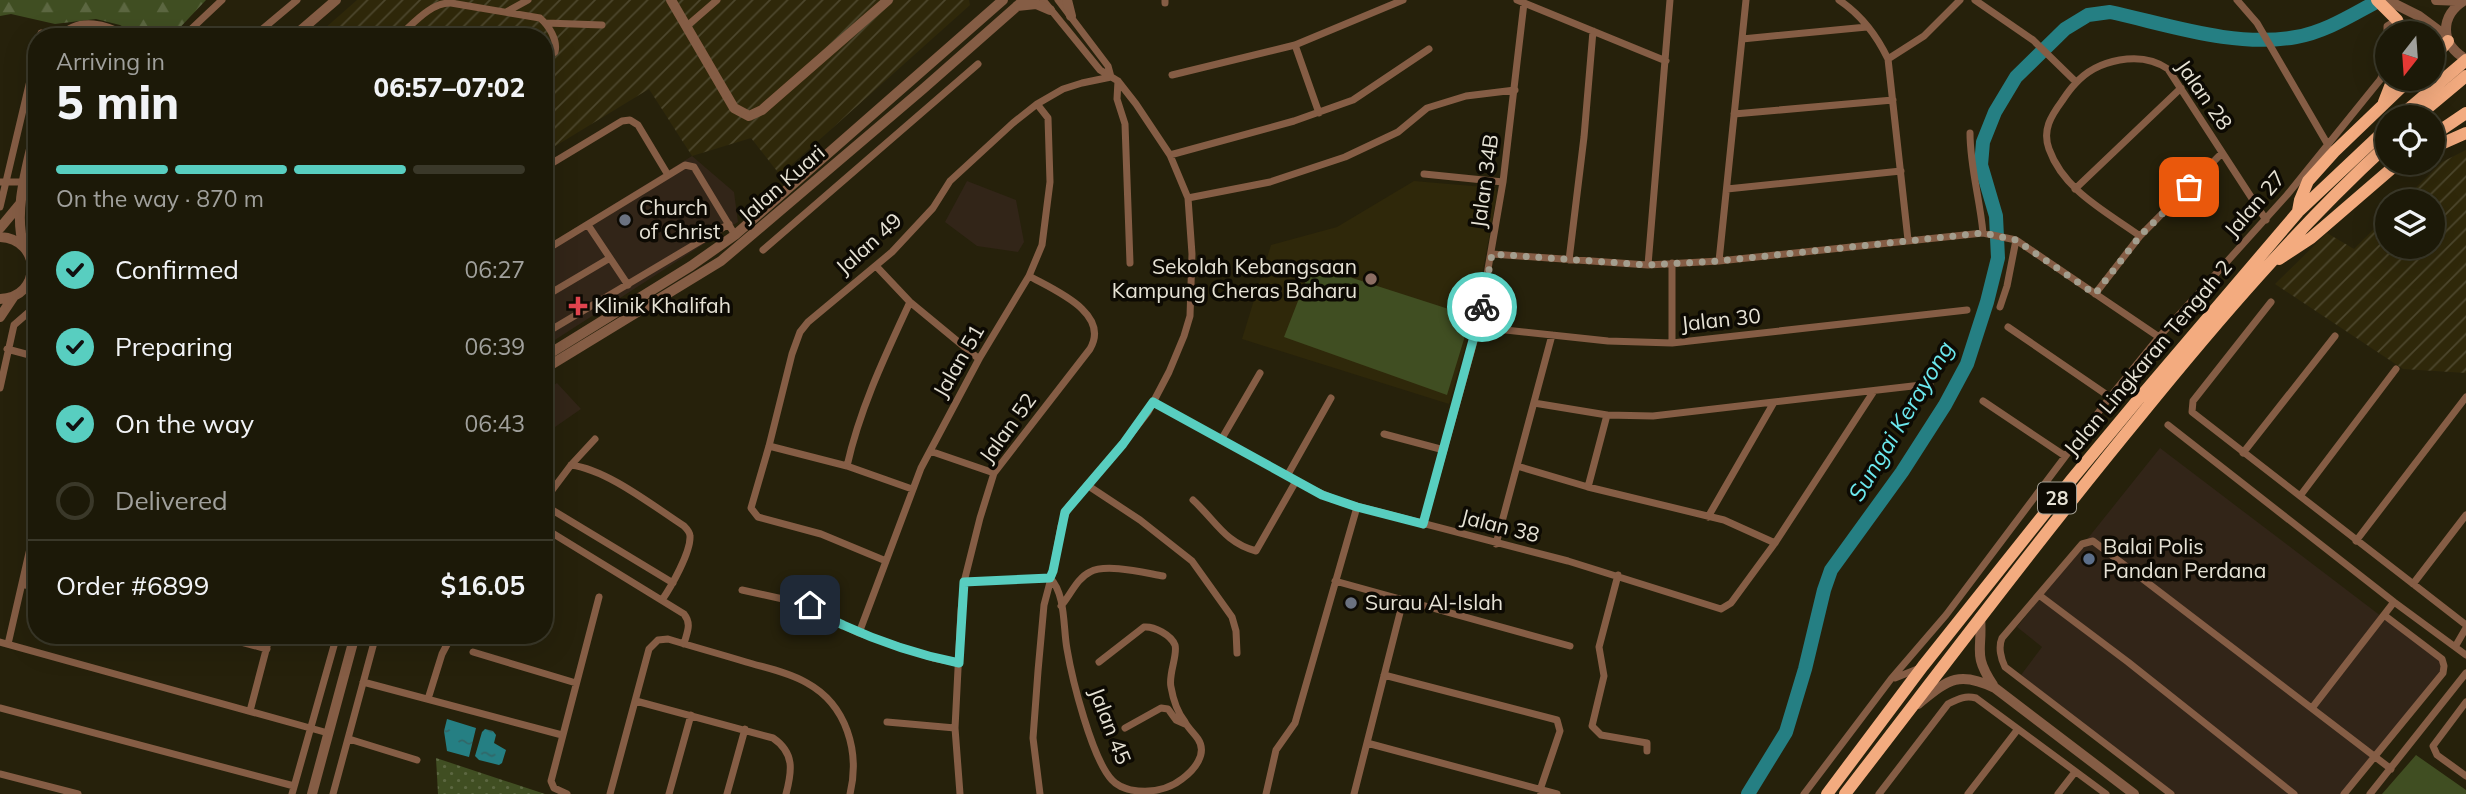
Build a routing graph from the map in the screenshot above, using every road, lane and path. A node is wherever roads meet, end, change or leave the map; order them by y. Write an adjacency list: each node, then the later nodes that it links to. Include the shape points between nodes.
1 (222, 0): 36 (street)
2 (297, 0): 37 (street)
3 (326, 0): 38 (street)
4 (336, 0): 39 (street)
5 (529, 0): 26 (street); 29 (street)
6 (671, 0): 32 (street)
7 (717, 0): 32 (street)
8 (888, 0): 32 (street, via 750,116 734,108)
9 (1043, 0): 25 (street)
10 (1058, 0): 27 (street)
11 (1067, 0): 27 (street)
12 (1404, 0): 46 (street)
13 (1670, 0): 50 (street)
14 (1746, 0): 43 (street)
15 (1839, 0): 33 (street)
16 (1960, 0): 48 (street, via 1924,36)
17 (1975, 0): 55 (street, via 2033,40)
18 (2237, 0): 75 (street, via 2257,23)
19 (2436, 0): 21 (street)
20 (1520, 1): 42 (street); 59 (street, Jalan 34B)
21 (2464, 1): 44 (street, via 2449,17)
22 (1000, 2): 100 (street, Jalan Kuari)
23 (1020, 3): 25 (street); 144 (street, Jalan Kuari, via 721,261)
24 (2386, 3): 28 (street); 30 (highway)
25 (1050, 10): 54 (street, via 1100,71)
26 (507, 12): 29 (street); 40 (street, via 442,2)
27 (1071, 16): 54 (street)
28 (2419, 16): 30 (street); 44 (street)
29 (543, 20): 31 (street); 41 (street)
30 (2397, 20)
31 (602, 25)
32 (687, 26)
33 (1867, 27): 43 (street); 48 (street)
34 (73, 28): 35 (street)
35 (107, 28)
36 (192, 28)
37 (264, 28)
38 (294, 28)
39 (303, 28)
40 (409, 28)
41 (547, 28)
42 (1593, 31): 50 (street); 111 (street)
43 (1742, 39): 69 (street)
44 (2447, 39): 45 (highway); 49 (street)
45 (2445, 42)
46 (1295, 45): 52 (street); 67 (street)
47 (1429, 49): 67 (street, via 1353,100)
48 (1888, 58): 62 (street)
49 (2466, 60): 65 (highway)
50 (1666, 61): 115 (street)
51 (978, 64): 107 (street)
52 (1172, 75)
53 (2466, 76): 66 (highway)
54 (1115, 79): 64 (street, Jalan 49, via 1072,86); 78 (street); 113 (street, via 1125,124)
55 (2076, 82): 58 (street, Jalan 28, via 2115,61 2152,59 2168,69); 90 (street, Jalan 28, via 2049,121 2046,134 2055,162)
56 (2375, 86): 75 (street, Jalan 27)
57 (28, 87): 87 (street)
58 (2181, 88): 76 (street, Jalan 28); 90 (street)
59 (1515, 90): 86 (street, Jalan 34B); 91 (street, via 1466,96 1427,108 1398,132 1345,157 1270,182)
60 (2387, 91): 63 (highway)
61 (2396, 91): 63 (highway)
62 (1894, 100): 69 (street); 82 (street)
63 (2384, 102): 94 (highway, via 2308,181)
64 (1037, 104): 116 (street, Jalan 49, via 950,181 933,208); 118 (street, Jalan 51, via 1048,118 1050,182 1042,245)
65 (2413, 105)
66 (2431, 105)
67 (1319, 113): 78 (street)
68 (2466, 113): 70 (highway)
69 (1734, 114): 89 (street)
70 (2445, 127)
71 (1970, 133): 99 (street, via 1970,160)
72 (2466, 133): 74 (highway)
73 (2375, 142): 81 (highway, Jalan Lingkaran Tengah 2 / 28)
74 (2445, 142)
75 (2328, 145): 95 (street, Jalan 27)
76 (2222, 153): 95 (street, Jalan 28); 101 (street)
77 (2375, 153): 81 (highway, Jalan Lingkaran Tengah 2 / 28)
78 (1170, 155): 91 (street)
79 (553, 163): 84 (street, via 630,120 638,125)
80 (28, 168): 88 (street)
81 (2351, 170): 94 (highway, Jalan Lingkaran Tengah 2 / 28); 117 (highway, Jalan Lingkaran Tengah 2 / 28)
82 (1901, 171): 89 (street); 104 (street)
83 (1424, 174): 86 (street)
84 (668, 175): 96 (street, via 685,165 694,167); 97 (street)
85 (2384, 175): 117 (highway, via 2311,238)
86 (1503, 182): 109 (street, Jalan 34B)
87 (4, 183): 88 (street); 93 (street)
88 (25, 183): 92 (street)
89 (1727, 189): 112 (street)
90 (2075, 189): 101 (street, Jalan 28)
91 (1188, 198): 154 (street, via 1190,316)
92 (21, 202): 98 (street); 106 (street, via 19,227)
93 (0, 207)
94 (2298, 212): 226 (highway, Jalan Lingkaran Tengah 2 / 28, via 2072,479)
95 (2266, 220): 138 (street, Jalan 27)
96 (729, 224): 100 (street); 120 (street)
97 (588, 225): 105 (street); 110 (street)
98 (0, 228)
99 (1986, 233): 103 (street); 104 (street)
100 (735, 235): 141 (street, Jalan Kuari)
101 (2140, 236): 124 (street)
102 (0, 237): 106 (street)
103 (2013, 239): 124 (street); 129 (street)
104 (1908, 240): 112 (street)
105 (553, 246)
106 (24, 247): 108 (street)
107 (763, 250)
108 (28, 252)
109 (1492, 254): 111 (street); 133 (street, Jalan 34B)
110 (610, 258): 120 (street); 123 (street)
111 (1569, 260): 115 (street)
112 (1719, 261): 114 (street)
113 (1130, 263)
114 (1672, 263): 115 (street); 139 (street)
115 (1648, 265)
116 (876, 266): 127 (street); 162 (street, Jalan 49, via 800,332)
117 (2265, 268): 207 (highway, Jalan Lingkaran Tengah 2 / 28, via 2081,487)
118 (1029, 276): 143 (street, Jalan 51); 170 (street, Jalan 52, via 1084,311 1096,335)
119 (28, 283): 122 (street)
120 (628, 285): 135 (street)
121 (28, 287): 122 (street)
122 (25, 288): 125 (street)
123 (553, 292)
124 (2095, 294): 138 (street)
125 (14, 296): 126 (street); 132 (street)
126 (0, 299)
127 (910, 302): 143 (street); 168 (street, via 866,400)
128 (2271, 302): 165 (street, via 2191,407)
129 (2000, 307)
130 (1967, 310): 139 (street, Jalan 30)
131 (28, 312): 140 (street, via 14,325)
132 (0, 317)
133 (1478, 327): 136 (street, Jalan 30); 163 (street, Jalan 34B)
134 (2007, 327): 150 (street)
135 (553, 329)
136 (1552, 335): 139 (street, Jalan 30); 155 (street)
137 (2335, 336): 165 (street)
138 (2159, 337): 150 (street, Jalan 27)
139 (1672, 343)
140 (7, 349): 142 (street); 148 (street)
141 (553, 351)
142 (28, 355)
143 (979, 359): 164 (street, Jalan 51)
144 (553, 364)
145 (2396, 369): 177 (street)
146 (1260, 373): 161 (street)
147 (1930, 384): 149 (street)
148 (0, 388)
149 (1874, 391): 156 (street); 186 (street)
150 (2110, 397): 166 (street, Jalan 27)
151 (2466, 397): 185 (street)
152 (1331, 398): 171 (street)
153 (1983, 401): 166 (street)
154 (1153, 402): 161 (street, Jalan 38); 173 (street)
155 (1535, 403): 157 (street); 169 (street)
156 (1773, 404): 157 (street, via 1653,416); 182 (street)
157 (1607, 415): 174 (street)
158 (2168, 425): 204 (street)
159 (1384, 434): 163 (street)
160 (595, 439): 167 (street)
161 (1221, 440): 171 (street, Jalan 38)
162 (769, 446): 168 (street); 189 (street, Jalan 49, via 751,508 754,514 821,534)
163 (1444, 450): 183 (street, Jalan 34B)
164 (930, 451): 170 (street); 175 (street, Jalan 51)
165 (2243, 453): 177 (street)
166 (2065, 456): 229 (street, Jalan 27, via 1946,615)
167 (571, 465): 176 (street); 195 (street, via 613,482 689,532)
168 (847, 466): 175 (street)
169 (1517, 467): 174 (street); 187 (street)
170 (994, 473): 194 (street, Jalan 52)
171 (1287, 476): 172 (street, Jalan 38)
172 (1296, 481): 178 (street, via 1256,551 1218,530); 179 (street, Jalan 38)
173 (1087, 485): 192 (street, via 1065,512); 222 (street, via 1192,561 1232,617)
174 (1588, 487): 182 (street)
175 (912, 489): 189 (street, Jalan 51)
176 (553, 490)
177 (2300, 496): 185 (street)
178 (1193, 500)
179 (1357, 507): 183 (street, Jalan 38); 193 (street)
180 (553, 509): 195 (street)
181 (2466, 515): 197 (street)
182 (1708, 517): 186 (street)
183 (1423, 524): 187 (street, Jalan 38)
184 (553, 533): 202 (street)
185 (2356, 541): 197 (street)
186 (1775, 543): 190 (street, Jalan 38, via 1731,603 1721,609)
187 (1496, 544): 190 (street, Jalan 38)
188 (28, 558): 196 (street)
189 (886, 561): 209 (street, Jalan 51)
190 (1618, 575): 252 (street, via 1599,647 1604,676 1592,726 1601,735 1647,743)
191 (1163, 576): 205 (street, via 1090,571)
192 (1050, 578): 194 (street); 205 (street, Jalan 45); 272 (street, via 1042,617 1033,737)
193 (1335, 581): 203 (street); 273 (street, via 1295,723 1276,750)
194 (964, 582): 225 (street, Jalan 52)
195 (673, 583): 202 (street)
196 (22, 584): 198 (street); 210 (street)
197 (2413, 584): 208 (street)
198 (28, 586)
199 (742, 590): 209 (street, via 810,605)
200 (2039, 595): 237 (street, via 2082,544 2093,541); 284 (street, via 2002,638 2005,667); 285 (street)
201 (598, 597): 231 (street)
202 (662, 600): 211 (street, via 689,620)
203 (1403, 601): 218 (street); 228 (street)
204 (2394, 603): 206 (street); 219 (street)
205 (1061, 606): 260 (street, Jalan 45, via 1086,724 1109,776)
206 (2384, 615): 237 (street); 253 (street, via 2442,659 2444,666)
207 (1980, 617): 232 (street, via 1979,659); 239 (highway, Jalan Lingkaran Tengah 2 / 28)
208 (2466, 627): 219 (street)
209 (859, 632): 225 (street)
210 (4, 643): 238 (street)
211 (684, 643): 234 (street, via 658,640 649,649); 270 (street, via 787,674 819,690 836,709 851,741 854,775)
212 (248, 644): 220 (street)
213 (268, 644): 220 (street)
214 (334, 644): 243 (street)
215 (353, 644): 248 (street)
216 (374, 644): 230 (street)
217 (447, 644): 233 (street)
218 (1570, 646)
219 (2455, 647): 223 (street)
220 (267, 649): 238 (street)
221 (473, 652): 231 (street)
222 (1237, 653)
223 (2466, 655)
224 (1099, 662): 242 (street, Jalan 45, via 1144,627 1159,630 1175,646 1171,688)
225 (959, 663): 244 (street, Jalan 52)
226 (1923, 666): 229 (street); 277 (highway, Jalan Lingkaran Tengah 2 / 28)
227 (2466, 673): 255 (street)
228 (1384, 675): 251 (street); 261 (street, via 1560,723)
229 (1891, 679): 276 (street, Jalan 27)
230 (363, 682): 233 (street); 250 (street)
231 (576, 683): 249 (street)
232 (1995, 688): 239 (street, via 1978,679 1954,679); 283 (street)
233 (428, 699): 249 (street)
234 (636, 701): 240 (street); 266 (street)
235 (2466, 702): 258 (street, via 2433,746 2437,755)
236 (0, 708): 259 (street)
237 (2312, 708): 253 (street)
238 (250, 711): 243 (street)
239 (1907, 713): 278 (highway, Jalan Lingkaran Tengah 2 / 28)
240 (691, 715): 246 (street); 267 (street)
241 (887, 722): 244 (street)
242 (1186, 724): 245 (street, via 1161,708); 260 (street, Jalan 45, via 1202,750 1188,775 1152,791)
243 (310, 727): 248 (street); 259 (street)
244 (955, 728): 271 (street, Jalan 52)
245 (1125, 728)
246 (745, 729): 268 (street); 269 (street, via 773,738 786,749 792,764)
247 (2018, 729): 256 (street); 279 (street, via 1976,698 1962,697 1948,704); 280 (street)
248 (328, 733): 264 (street)
249 (562, 735): 265 (street, via 551,781 554,788)
250 (349, 739): 254 (street); 262 (street)
251 (1367, 743): 261 (street); 274 (street)
252 (1647, 751)
253 (2375, 755): 255 (street); 286 (street)
254 (417, 760)
255 (2391, 769): 287 (street)
256 (2075, 772): 281 (street); 282 (street)
257 (0, 774): 263 (street)
258 (2466, 775)
259 (293, 790)
260 (1122, 790)
261 (1541, 792): 275 (street)
262 (336, 793)
263 (78, 794)
264 (312, 794)
265 (567, 794)
266 (610, 794)
267 (669, 794)
268 (727, 794)
269 (786, 794)
270 (850, 794)
271 (960, 794)
272 (1040, 794)
273 (1266, 794)
274 (1354, 794)
275 (1557, 794)
276 (1804, 794)
277 (1827, 794)
278 (1845, 794)
279 (1878, 794)
280 (1968, 794)
281 (2058, 794)
282 (2106, 794)
283 (2134, 794)
284 (2171, 794)
285 (2294, 794)
286 (2344, 794)
287 (2370, 794)

